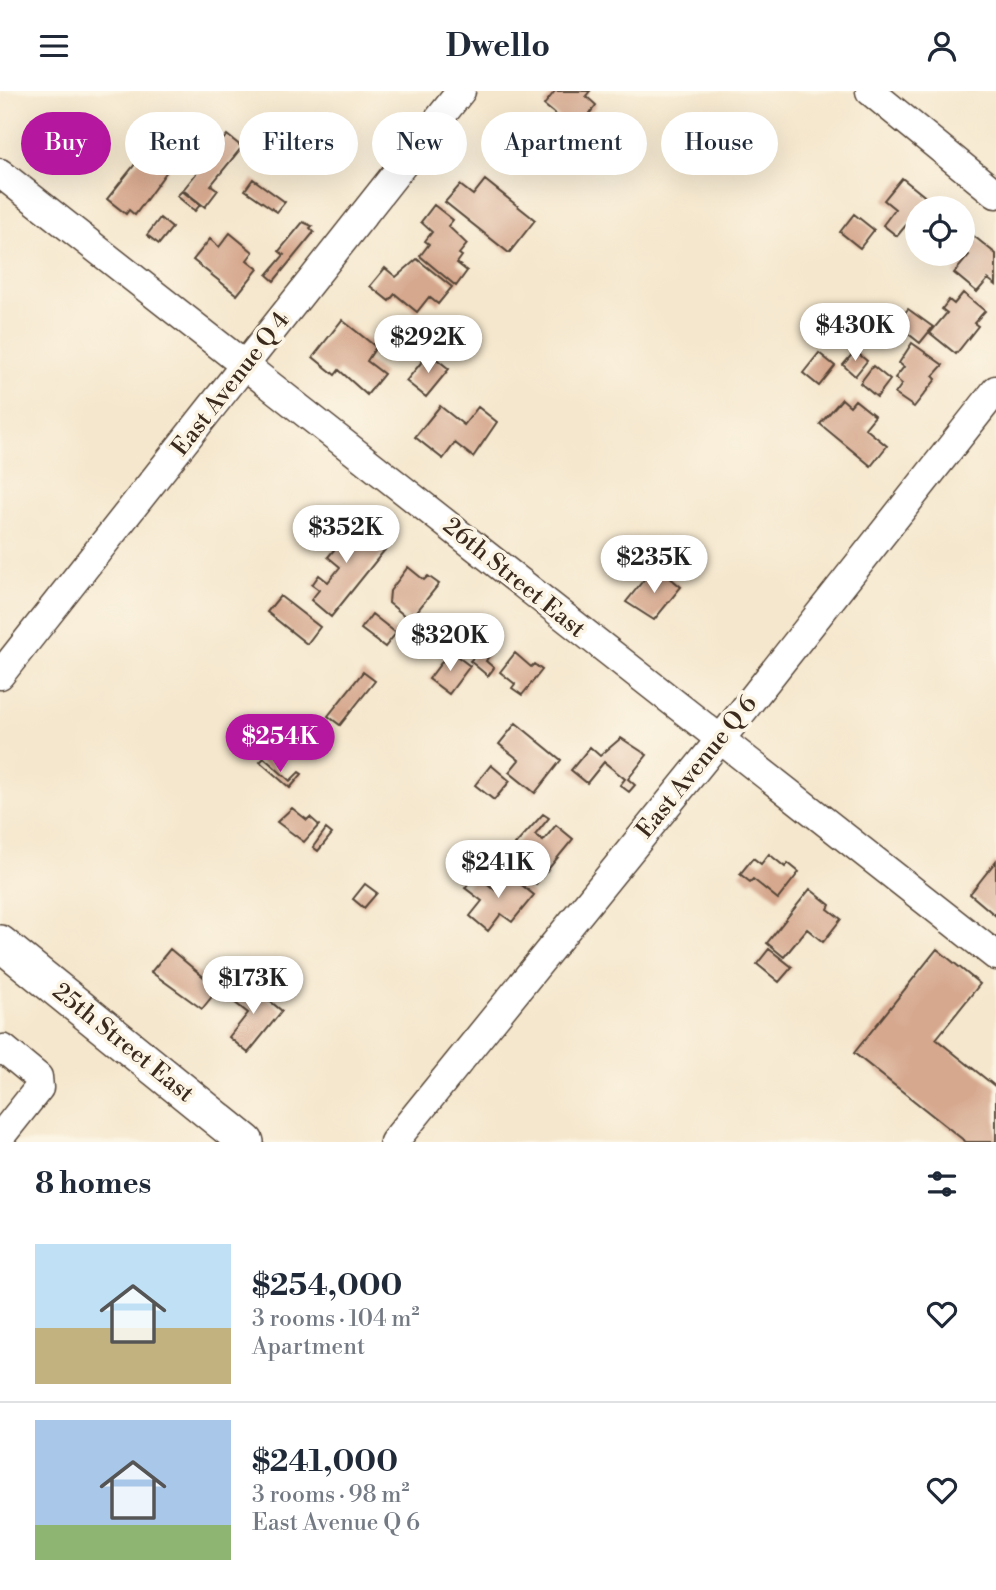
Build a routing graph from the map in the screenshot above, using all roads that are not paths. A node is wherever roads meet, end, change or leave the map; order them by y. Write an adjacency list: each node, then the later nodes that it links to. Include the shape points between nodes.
1 (461, 91): 5 (street, East Avenue Q 4)
2 (870, 91): 4 (street)
3 (0, 173): 5 (street, 26th Street East)
4 (996, 194)
5 (247, 365): 7 (street, East Avenue Q 4); 8 (street, 26th Street East)
6 (996, 390): 8 (street, East Avenue Q 6)
7 (0, 675)
8 (719, 741): 10 (street, 26th Street East); 14 (street, East Avenue Q 6)
9 (0, 943): 13 (main road, 25th Street East)
10 (993, 948)
11 (0, 1051): 12 (street, via 4,1049 38,1077 39,1087)
12 (0, 1137)
13 (246, 1142)
14 (394, 1142)

